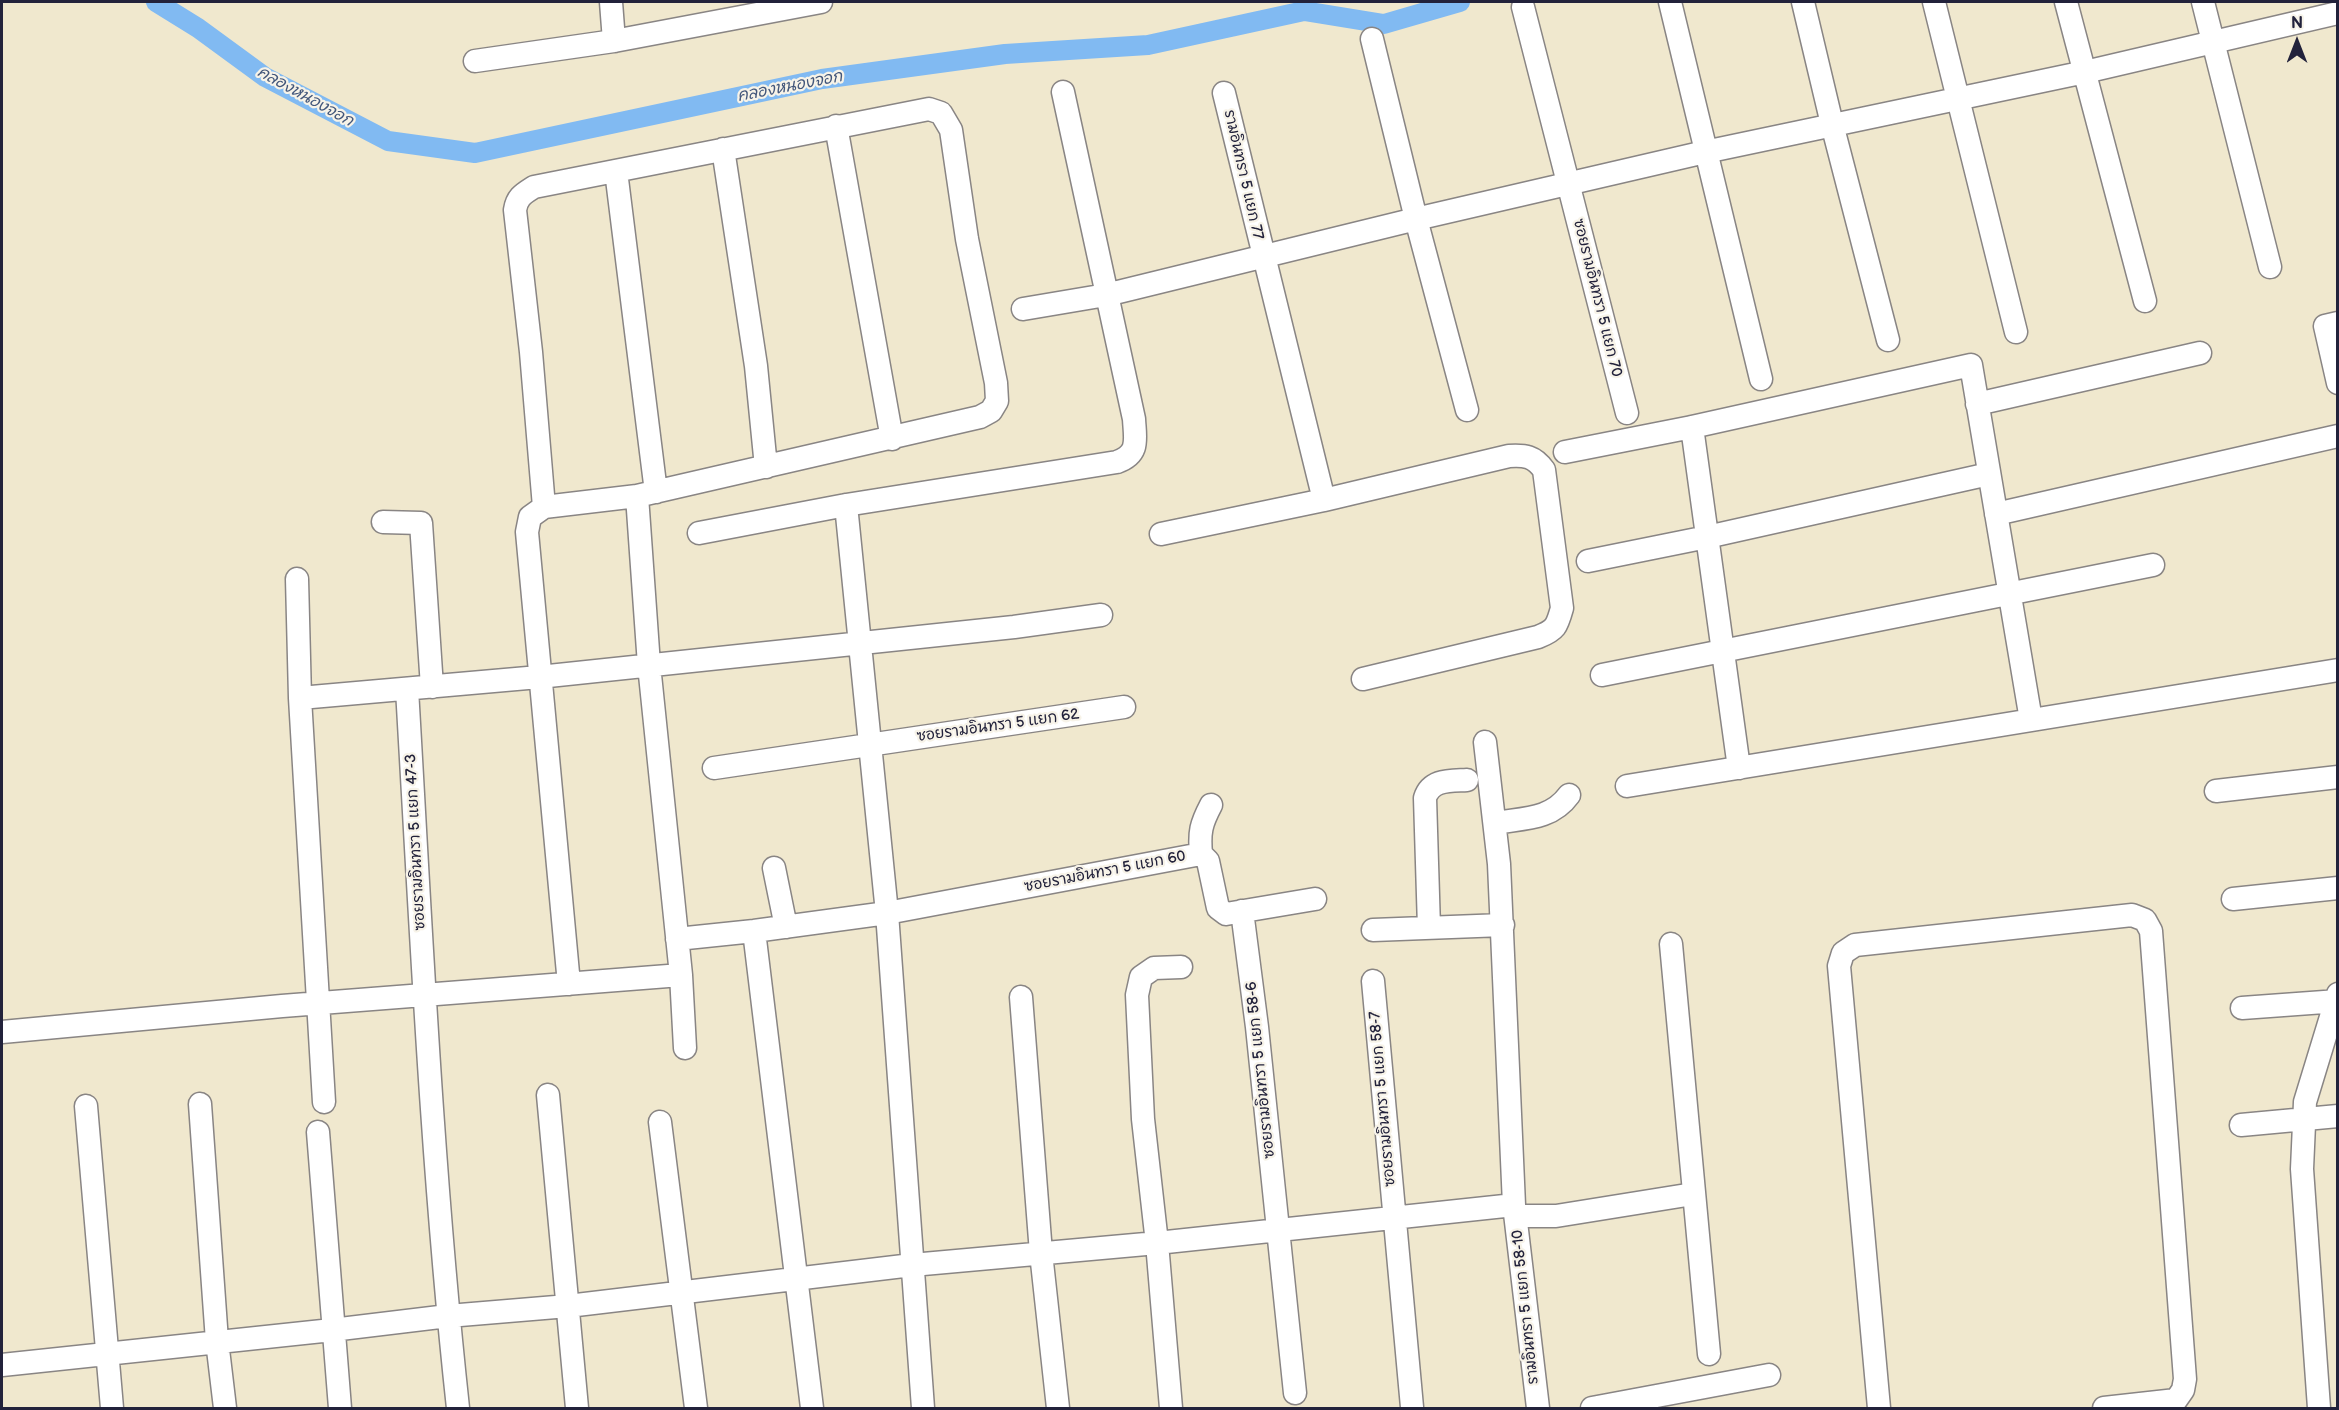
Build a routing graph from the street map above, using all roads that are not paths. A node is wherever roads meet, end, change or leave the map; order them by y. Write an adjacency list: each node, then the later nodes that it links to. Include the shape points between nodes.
1 (611, 2): 11 (street)
2 (821, 2): 11 (street)
3 (1670, 2): 21 (street)
4 (1803, 2): 18 (street)
5 (1934, 2): 17 (street)
6 (2066, 2): 14 (street)
7 (2203, 2): 12 (street)
8 (1523, 8): 23 (street, ซอยรามอินทรา 5 แยก 70)
9 (2336, 12): 12 (street)
10 (1372, 39): 24 (street)
11 (614, 41): 13 (street)
12 (2213, 43): 14 (street); 26 (street)
13 (475, 61)
14 (2085, 72): 17 (street); 28 (street)
15 (1062, 92): 27 (street)
16 (1224, 93): 25 (street, รามอินทรา 5 แยก 77)
17 (1960, 98): 18 (street); 31 (street)
18 (1832, 124): 21 (street); 32 (street)
19 (836, 126): 20 (street); 41 (street); 41 (street, via 929,109 942,113 951,130 997,401 991,411 980,417)
20 (723, 149): 22 (street); 43 (street, via 756,366)
21 (1705, 152): 23 (street); 34 (street)
22 (616, 171): 45 (street); 48 (street, via 534,187 516,201)
23 (1568, 183): 24 (street); 38 (street, ซอยรามอินทรา 5 แยก 70)
24 (1416, 219): 25 (street); 37 (street)
25 (1263, 256): 27 (street); 46 (street, รามอินทรา 5 แยก 77)
26 (2270, 267)
27 (1106, 295): 29 (street); 47 (street, via 1134,419 1136,440 1128,458)
28 (2145, 301)
29 (1023, 309)
30 (2337, 323): 35 (street, via 2325,326)
31 (2016, 332)
32 (1888, 340)
33 (2200, 353): 36 (street)
34 (1761, 379)
35 (2337, 383)
36 (1977, 404): 39 (street, via 1971,365); 44 (street)
37 (1467, 410)
38 (1627, 413)
39 (1692, 427): 42 (street); 53 (street)
40 (2337, 436): 49 (street)
41 (892, 439): 43 (street)
42 (1565, 452)
43 (766, 467): 45 (street)
44 (1989, 474): 49 (street); 53 (street)
45 (646, 494): 48 (street); 61 (street)
46 (1324, 500): 52 (street); 65 (street, via 1509,456 1537,460 1544,470 1562,608 1552,631)
47 (846, 505): 51 (street); 59 (street)
48 (544, 507): 64 (street, via 530,517 527,532)
49 (1996, 514): 57 (street)
50 (383, 522): 66 (street, via 421,523)
51 (699, 533)
52 (1161, 534)
53 (1707, 537): 54 (street); 60 (street)
54 (1588, 561)
55 (2153, 565): 57 (street)
56 (297, 579): 68 (street)
57 (2010, 593): 60 (street); 70 (street)
58 (1101, 615): 59 (street)
59 (860, 642): 61 (street); 72 (street)
60 (1723, 651): 63 (street); 74 (street)
61 (649, 665): 64 (street); 94 (street)
62 (2337, 670): 70 (street)
63 (1602, 675)
64 (539, 677): 66 (street); 99 (street)
65 (1363, 679)
66 (432, 687): 67 (street)
67 (406, 689): 68 (street); 100 (street, ซอยรามอินทรา 5 แยก 47-3)
68 (300, 698): 103 (street)
69 (1124, 707): 72 (street, ซอยรามอินทรา 5 แยก 62)
70 (2031, 720): 74 (street)
71 (1485, 742): 81 (street, รามอินทรา 5 แยก 58-10)
72 (871, 745): 73 (street, ซอยรามอินทรา 5 แยก 62); 88 (street)
73 (714, 768)
74 (1739, 768): 77 (street)
75 (2337, 777): 78 (street)
76 (1467, 780): 91 (street, via 1436,783 1425,798)
77 (1627, 786)
78 (2216, 791)
79 (1569, 795): 81 (street, via 1552,812)
80 (1211, 805): 82 (street, via 1200,833)
81 (1495, 823): 89 (street, รามอินทรา 5 แยก 58-10)
82 (1201, 854): 87 (street, ซอยรามอินทรา 5 แยก 60, via 1208,861 1218,908 1226,914); 88 (street, ซอยรามอินทรา 5 แยก 60)
83 (774, 868): 90 (street)
84 (2337, 888): 86 (street)
85 (1315, 899): 87 (street, ซอยรามอินทรา 5 แยก 60)
86 (2233, 899)
87 (1242, 911): 119 (street, ซอยรามอินทรา 5 แยก 58-6)
88 (887, 913): 90 (street, ซอยรามอินทรา 5 แยก 60); 122 (street)
89 (1503, 925): 91 (street); 117 (street, รามอินทรา 5 แยก 58-10)
90 (786, 927): 93 (street, ซอยรามอินทรา 5 แยก 60)
91 (1429, 928): 92 (street)
92 (1373, 930)
93 (754, 931): 94 (street, ซอยรามอินทรา 5 แยก 60); 123 (street)
94 (677, 939): 97 (street)
95 (1671, 944): 116 (street)
96 (1181, 966): 120 (street, via 1154,968 1141,977 1137,995 1143,1119)
97 (681, 975): 99 (street); 106 (street)
98 (1373, 981): 118 (street, ซอยรามอินทรา 5 แยก 58-7)
99 (569, 984): 100 (street)
100 (425, 996): 103 (street); 126 (street, ซอยรามอินทรา 5 แยก 47-3)
101 (1022, 997): 121 (street)
102 (2337, 999): 104 (street); 112 (street, via 2305,1102)
103 (317, 1003): 105 (street); 108 (street)
104 (2242, 1008)
105 (2, 1032)
106 (685, 1048)
107 (548, 1095): 125 (street)
108 (324, 1102)
109 (200, 1104): 128 (street)
110 (86, 1106): 129 (street)
111 (2337, 1116): 112 (street)
112 (2304, 1119): 114 (street); 149 (street, via 2302,1169)
113 (660, 1122): 124 (street)
114 (2241, 1125)
115 (318, 1132): 127 (street)
116 (1693, 1194): 117 (street, via 1556,1216); 130 (street)
117 (1515, 1211): 118 (street); 145 (street, รามอินทรา 5 แยก 58-10)
118 (1393, 1218): 119 (street); 134 (street, ซอยรามอินทรา 5 แยก 58-7)
119 (1277, 1230): 120 (street); 133 (street, ซอยรามอินทรา 5 แยก 58-6)
120 (1157, 1243): 121 (street); 144 (street)
121 (1041, 1253): 122 (street); 143 (street)
122 (912, 1265): 123 (street); 142 (street)
123 (795, 1278): 124 (street); 141 (street)
124 (681, 1292): 125 (street); 140 (street)
125 (568, 1306): 126 (street); 139 (street)
126 (448, 1316): 127 (street); 138 (street, ซอยรามอินทรา 5 แยก 47-3)
127 (332, 1330): 128 (street); 137 (street)
128 (217, 1341): 129 (street); 136 (street)
129 (108, 1354): 131 (street); 135 (street)
130 (1709, 1354)
131 (2, 1365)
132 (1769, 1375): 146 (street)
133 (1295, 1393)
134 (1412, 1407)
135 (112, 1408)
136 (225, 1408)
137 (340, 1408)
138 (458, 1408)
139 (578, 1408)
140 (696, 1408)
141 (812, 1408)
142 (923, 1408)
143 (1059, 1408)
144 (1171, 1408)
145 (1538, 1408)
146 (1592, 1408)
147 (1879, 1408): 148 (street, via 1839,966 1843,953 1856,945 2132,915 2145,920 2151,931 2185,1379 2176,1400)
148 (2104, 1408)
149 (2319, 1408)

